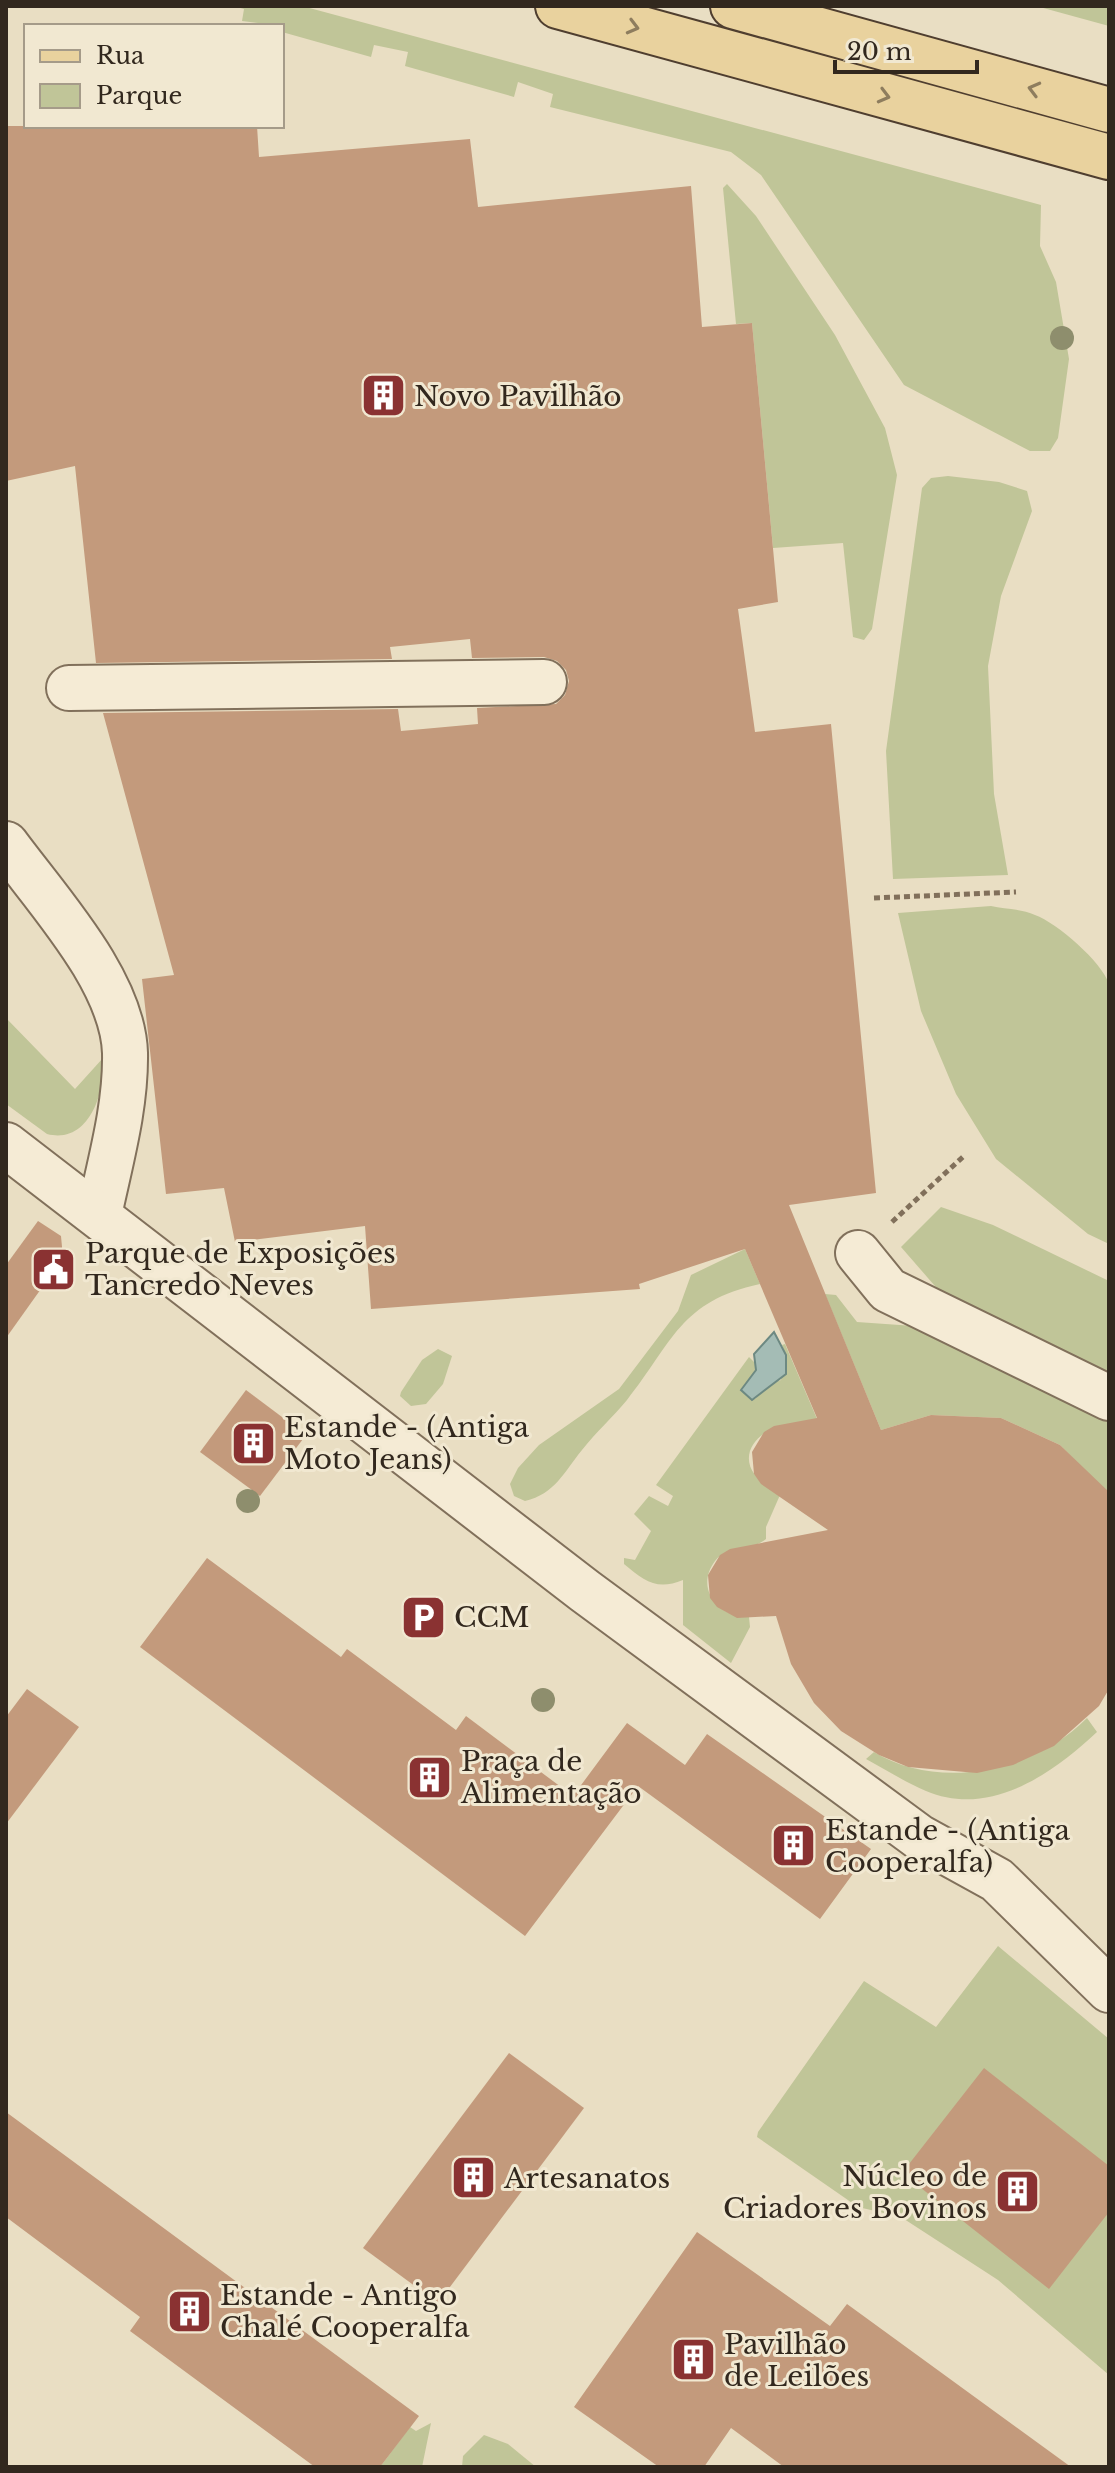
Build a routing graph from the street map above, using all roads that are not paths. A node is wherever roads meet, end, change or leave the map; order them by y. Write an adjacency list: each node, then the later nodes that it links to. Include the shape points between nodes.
1 (558, 6): 4 (main road, one-way to 4)
2 (733, 6): 3 (main road, one-way to 2)
3 (1109, 110)
4 (1109, 157)
5 (544, 682): 6 (lane)
6 (69, 688)
7 (6, 844): 9 (lane, via 112,998 125,1051 120,1115)
8 (6, 1145): 9 (lane)
9 (99, 1215): 12 (lane, via 585,1591 919,1837 997,1880)
10 (858, 1253): 11 (lane, via 888,1290)
11 (1109, 1398)
12 (1109, 1990)

